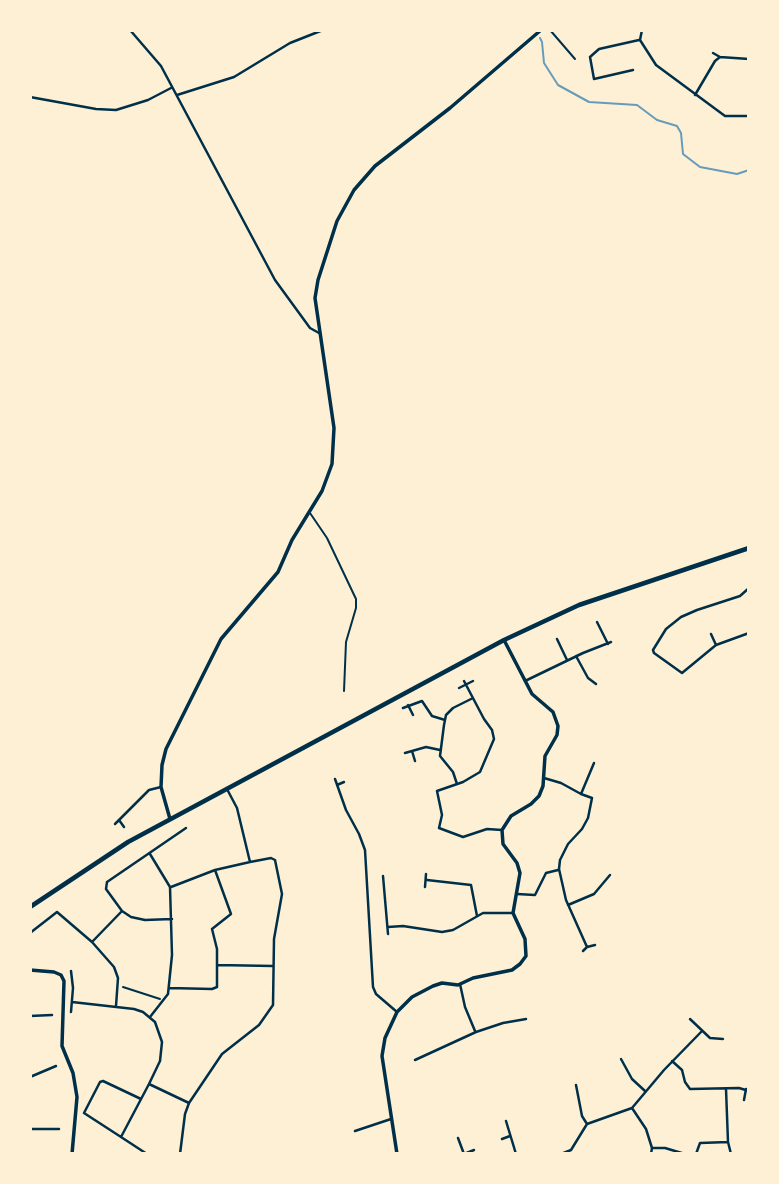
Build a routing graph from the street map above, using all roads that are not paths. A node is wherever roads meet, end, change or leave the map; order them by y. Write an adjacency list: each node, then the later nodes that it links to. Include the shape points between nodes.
1 (130, 30): 10 (street, via 161,66)
2 (323, 30): 11 (street, via 271,53 234,78)
3 (541, 30): 15 (street, via 375,166 354,190 337,221 318,280)
4 (642, 30): 5 (street)
5 (640, 40): 9 (street, via 599,49 590,57 594,79); 12 (street, via 656,65)
6 (713, 53): 7 (street)
7 (720, 57): 8 (street); 12 (street)
8 (749, 59)
9 (633, 70)
10 (172, 87): 11 (street); 13 (street, via 116,110)
11 (177, 95): 15 (street, via 275,281 310,328)
12 (695, 95): 14 (street, via 725,116)
13 (30, 97)
14 (749, 116)
15 (319, 333): 16 (street, via 334,449 328,477)
16 (309, 512): 36 (lane, via 356,599 345,649); 52 (street, via 270,584 221,639 166,749)
17 (749, 548): 27 (main road, via 579,605)
18 (749, 587): 19 (street)
19 (745, 592): 20 (street); 28 (street, via 681,617 666,629 654,653 682,673)
20 (749, 597)
21 (597, 622): 22 (street)
22 (600, 629): 23 (street); 29 (street, via 610,643)
23 (595, 632)
24 (749, 633): 28 (street)
25 (711, 634): 28 (street)
26 (557, 639): 30 (street)
27 (503, 640): 32 (street); 53 (main road)
28 (716, 645)
29 (576, 656): 30 (street); 34 (street)
30 (567, 660): 32 (street)
31 (473, 681): 33 (street)
32 (525, 682): 47 (street, via 558,721 557,736 545,756)
33 (465, 683): 35 (street); 37 (street)
34 (596, 684)
35 (459, 688)
36 (344, 691)
37 (473, 698): 41 (street, via 453,708); 50 (street, via 494,739 480,772)
38 (408, 705): 39 (street); 40 (street); 41 (street, via 422,701 432,716)
39 (403, 708)
40 (413, 715)
41 (445, 720): 42 (street)
42 (440, 750): 43 (street); 50 (street)
43 (412, 751): 44 (street); 45 (street)
44 (405, 753)
45 (415, 761)
46 (594, 763): 54 (street)
47 (544, 778): 54 (street); 59 (street, via 539,796 511,816)
48 (335, 779): 51 (street)
49 (344, 782): 51 (street)
50 (457, 783): 59 (street, via 437,791 442,808 440,830 463,837 487,829)
51 (337, 785): 94 (street, via 365,850 373,987)
52 (161, 788): 55 (street); 56 (street, via 149,790)
53 (226, 788): 55 (main road); 62 (street, via 237,808)
54 (581, 794): 63 (street, via 592,798 588,818 568,844)
55 (170, 819): 73 (main road)
56 (118, 820): 57 (street); 58 (street)
57 (115, 824)
58 (124, 827)
59 (502, 830): 71 (street, via 503,844 519,868)
60 (188, 834): 61 (street, via 185,828)
61 (150, 854): 69 (street); 74 (street, via 107,882 106,888)
62 (250, 862): 64 (street); 86 (street, via 275,860 283,900)
63 (559, 869): 71 (street, via 546,873 535,895); 72 (street)
64 (215, 870): 69 (street); 85 (street, via 231,914 212,929)
65 (426, 874): 68 (street)
66 (610, 875): 72 (street, via 594,894)
67 (383, 876): 78 (street)
68 (427, 880): 70 (street); 76 (street, via 471,885)
69 (170, 887): 77 (street)
70 (425, 887)
71 (517, 894): 75 (street)
72 (568, 905): 83 (street)
73 (30, 907)
74 (122, 911): 77 (street, via 139,919); 81 (street)
75 (513, 913): 76 (street, via 492,911); 89 (street, via 526,943 524,960 512,970)
76 (477, 916): 78 (street, via 442,932)
77 (172, 919): 90 (street)
78 (388, 927): 80 (street)
79 (30, 933): 81 (street, via 57,912)
80 (388, 934)
81 (92, 942): 92 (street, via 114,967)
82 (595, 945): 83 (street)
83 (587, 947): 84 (street)
84 (583, 951)
85 (217, 965): 86 (street); 90 (street, via 217,987)
86 (273, 966): 119 (street, via 269,1014 227,1049)
87 (30, 970): 135 (street, via 54,972 64,981 62,1046 74,1073 77,1097)
88 (71, 971): 91 (street)
89 (460, 984): 94 (street, via 442,983 426,989); 101 (street)
90 (169, 988): 97 (street)
91 (72, 1002): 92 (street); 93 (street)
92 (116, 1006): 97 (street)
93 (71, 1012)
94 (397, 1012): 121 (street, via 382,1056)
95 (52, 1015): 96 (street)
96 (30, 1016)
97 (150, 1017): 110 (street, via 158,1028 162,1051)
98 (526, 1019): 101 (street)
99 (690, 1019): 100 (street)
100 (702, 1031): 102 (street, via 710,1038); 105 (street)
101 (476, 1032): 104 (street)
102 (723, 1039)
103 (621, 1059): 108 (street)
104 (415, 1060)
105 (672, 1062): 112 (street, via 682,1070 690,1089); 115 (street)
106 (57, 1066): 109 (street)
107 (632, 1069): 108 (street)
108 (627, 1072): 115 (street)
109 (30, 1077)
110 (149, 1084): 117 (street); 119 (street)
111 (576, 1085): 114 (street)
112 (726, 1089): 113 (street); 131 (street)
113 (748, 1090): 118 (street)
114 (577, 1091): 116 (street); 123 (street)
115 (645, 1091): 120 (street)
116 (572, 1092)
117 (141, 1100): 128 (street); 128 (street, via 103,1081 84,1110)
118 (744, 1100)
119 (189, 1103): 137 (street)
120 (632, 1108): 123 (street); 132 (street, via 642,1120)
121 (391, 1119): 126 (street); 138 (street)
122 (506, 1121): 127 (street)
123 (587, 1124): 134 (street)
124 (30, 1129): 125 (street)
125 (59, 1129)
126 (355, 1131)
127 (510, 1136): 130 (street); 140 (street)
128 (121, 1138): 136 (street)
129 (458, 1138): 139 (street)
130 (502, 1139)
131 (728, 1142): 145 (street, via 700,1143); 146 (street)
132 (652, 1148): 143 (street); 144 (street)
133 (474, 1150): 139 (street)
134 (571, 1150): 141 (street); 142 (street)
135 (72, 1154)
136 (147, 1154)
137 (180, 1154)
138 (397, 1154)
139 (464, 1154)
140 (516, 1154)
141 (561, 1154)
142 (574, 1154)
143 (651, 1154)
144 (685, 1154)
145 (696, 1154)
146 (731, 1154)

